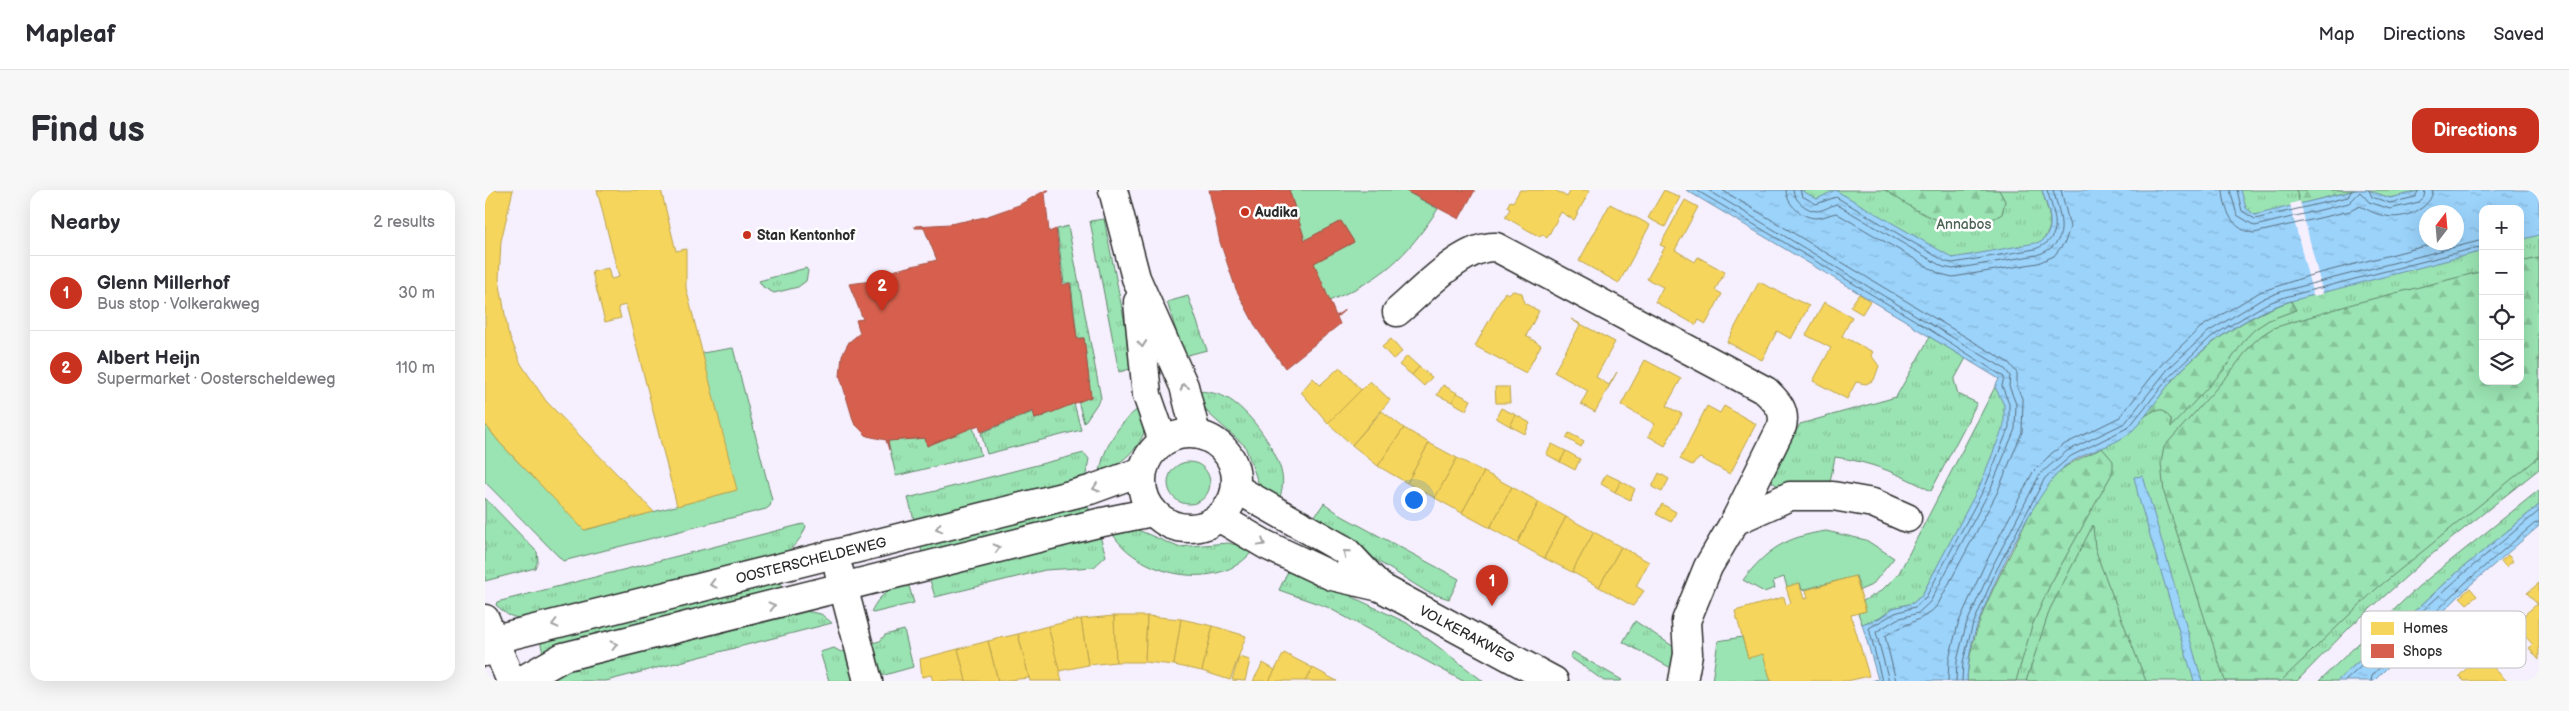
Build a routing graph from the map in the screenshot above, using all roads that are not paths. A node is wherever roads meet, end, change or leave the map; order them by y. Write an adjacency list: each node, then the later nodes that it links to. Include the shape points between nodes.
1 (1113, 190): 2 (street)
2 (1136, 278): 4 (street, one-way to 2, via 1184,386); 5 (street, one-way to 5, via 1147,395)
3 (1397, 312): 11 (street, via 1462,257 1485,246 1496,247 1767,391 1780,405 1785,417 1783,426)
4 (1197, 434): 5 (street, via 1179,435); 7 (street, via 1214,440 1228,453 1236,470)
5 (1163, 441): 6 (street, via 1149,454)
6 (1142, 471): 8 (street, via 1142,493); 12 (street, OOSTERSCHELDEWEG, one-way to 12, via 1091,490)
7 (1237, 489): 9 (street, via 1231,505); 13 (street, VOLKERAKWEG, one-way to 7, via 1346,551)
8 (1152, 512): 9 (street, via 1172,527 1197,529); 14 (street, one-way to 8)
9 (1220, 518): 13 (street, VOLKERAKWEG, one-way to 13, via 1266,545 1332,576)
10 (1907, 518): 11 (street, via 1865,502 1833,496 1790,496)
11 (1735, 521): 20 (street, via 1708,567 1686,621 1688,654)
12 (835, 554): 14 (street); 15 (street, OOSTERSCHELDEWEG, one-way to 15)
13 (1380, 587): 19 (street, VOLKERAKWEG)
14 (843, 588): 17 (street, one-way to 14, via 563,657); 18 (street)
15 (488, 637): 16 (street)
16 (511, 681)
17 (521, 681)
18 (868, 681)
19 (1554, 681)
20 (1683, 681)

